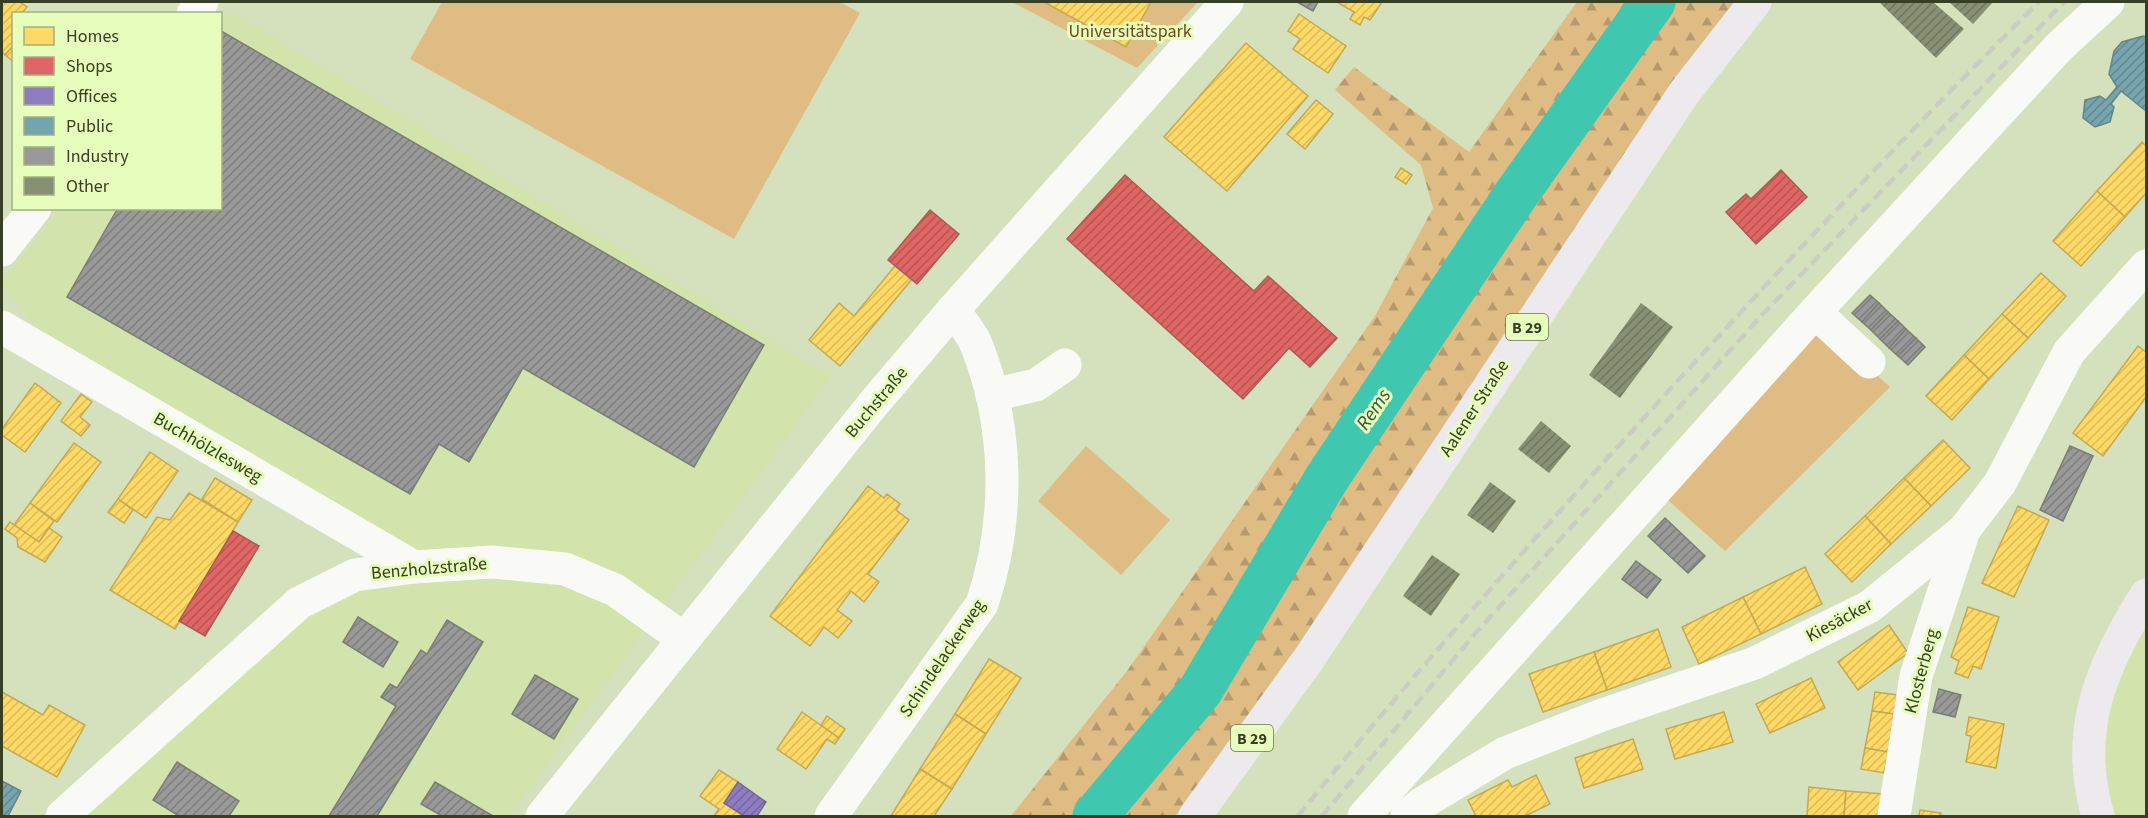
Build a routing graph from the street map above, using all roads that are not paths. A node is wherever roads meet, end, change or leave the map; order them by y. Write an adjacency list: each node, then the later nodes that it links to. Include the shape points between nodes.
1 (1755, 2): 20 (main road, Aalener Straße / B 29, via 1684,93 1308,660)
2 (2108, 2): 8 (street, via 2060,46)
3 (1220, 4): 7 (street, Buchstraße)
4 (33, 210): 5 (street)
5 (2, 250)
6 (2146, 266): 13 (street, Kiesäcker, via 2069,352 2000,483)
7 (953, 310): 12 (street, Schindelackerweg, via 975,341); 16 (street, Buchstraße)
8 (1815, 312): 10 (street); 21 (street)
9 (2, 327): 14 (street, Buchhölzlesweg)
10 (1869, 362)
11 (1065, 365): 12 (street, via 1036,385)
12 (992, 395): 19 (street, Schindelackerweg, via 1002,467 1001,527 993,572 982,604)
13 (1964, 530): 22 (street, Kiesäcker, via 1869,607 1755,663 1505,753); 23 (street, Klosterberg, via 1916,676)
14 (414, 567): 16 (street, Benzholzstraße, via 492,562 565,569 615,590); 17 (street, Benzholzstraße, via 355,575 299,603)
15 (2146, 596): 24 (main road, via 2119,637 2097,690 2087,742 2091,793)
16 (684, 639): 18 (street, Buchstraße)
17 (62, 816)
18 (542, 816)
19 (831, 816)
20 (1195, 816)
21 (1364, 816)
22 (1407, 816)
23 (1894, 816)
24 (2098, 816)

